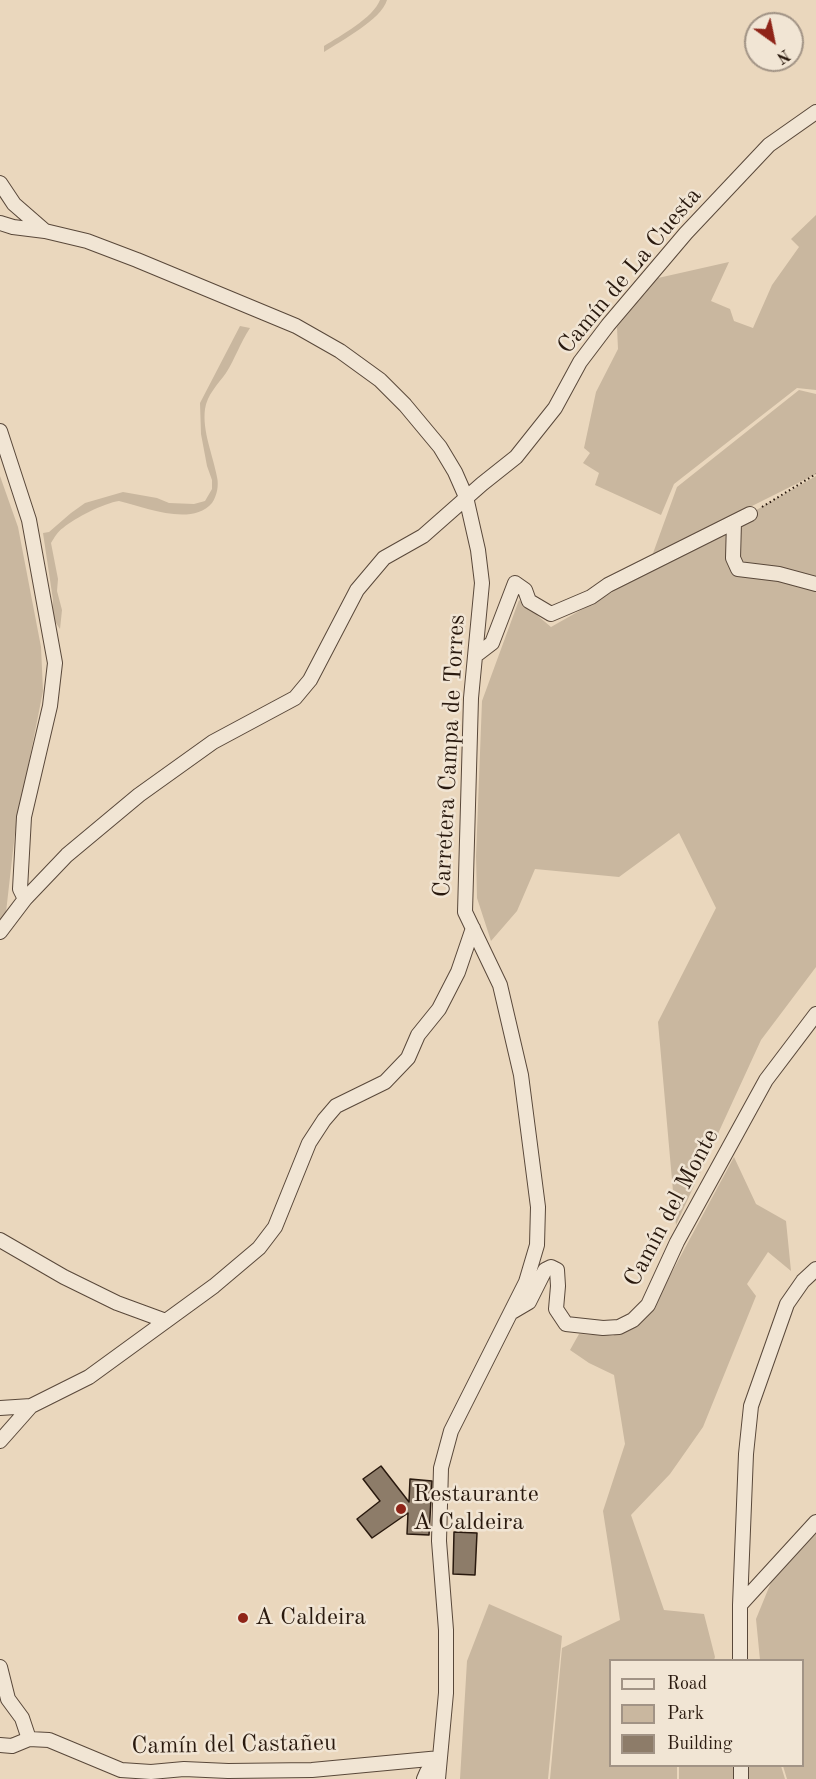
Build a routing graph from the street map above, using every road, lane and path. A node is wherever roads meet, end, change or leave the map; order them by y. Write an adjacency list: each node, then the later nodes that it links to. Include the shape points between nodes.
1 (816, 112): 7 (street, Camín de La Cuesta, via 769,145 686,233 608,325 580,362 555,408 516,457)
2 (0, 183): 4 (street, via 14,204)
3 (0, 223): 4 (street, Carretera Campa de Torres)
4 (45, 231): 7 (street, Carretera Campa de Torres, via 87,241 137,260 296,326 340,351 380,380 405,405 440,447)
5 (0, 431): 12 (street, via 28,520 55,663 50,706 24,817 20,889)
6 (816, 474): 8 (path)
7 (466, 496): 11 (street, Carretera Campa de Torres, via 482,584); 12 (street, Camín de La Cuesta, via 423,536 384,558 357,590 310,680 295,698 213,742 140,795 66,855)
8 (750, 514): 9 (street)
9 (734, 522): 10 (street, via 733,558 738,569); 11 (street, via 551,614 529,601 525,590 515,583 492,643)
10 (816, 584)
11 (475, 656): 13 (street, Carretera Campa de Torres, via 465,912)
12 (25, 899): 14 (street, Camín de La Cuesta)
13 (473, 928): 18 (street, Carretera Campa de Torres, via 500,985 521,1075 538,1207 537,1245); 19 (street, via 458,972 408,1058 385,1082 336,1106 309,1143 275,1227 259,1248)
14 (0, 932)
15 (816, 1014): 18 (street, Camín del Monte, via 766,1080 677,1242 648,1305 633,1320 620,1327 566,1324 556,1309 557,1270 551,1267 544,1270 529,1302)
16 (0, 1240): 19 (street, via 117,1303)
17 (816, 1269): 24 (street, via 802,1281 787,1304 751,1406)
18 (512, 1312): 29 (street, Carretera Campa de Torres, via 452,1431 441,1468 439,1541 446,1693)
19 (166, 1321): 20 (street, via 89,1377)
20 (31, 1406): 21 (street); 22 (street)
21 (0, 1408)
22 (0, 1441)
23 (816, 1522): 24 (street)
24 (740, 1605): 25 (street)
25 (740, 1659)
26 (0, 1667): 27 (street, via 8,1699 22,1718)
27 (29, 1739): 28 (street, Camín del Castañeu, via 12,1746); 29 (street, Camín del Castañeu, via 49,1740 121,1770 151,1772 312,1770)
28 (0, 1745)
29 (440, 1758): 30 (street); 31 (street, Carretera Campa de Torres)
30 (424, 1779)
31 (438, 1779)

